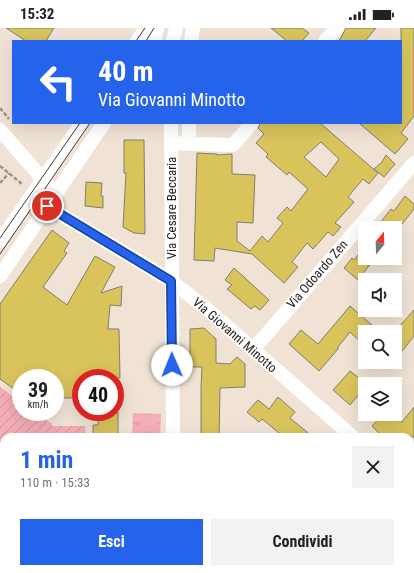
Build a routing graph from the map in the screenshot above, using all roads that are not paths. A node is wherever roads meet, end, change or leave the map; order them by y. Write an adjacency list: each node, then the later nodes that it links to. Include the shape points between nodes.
1 (146, 28): 7 (street)
2 (157, 28): 8 (street)
3 (167, 28): 9 (street)
4 (176, 28): 10 (street)
5 (193, 28): 11 (street)
6 (337, 28): 12 (street)
7 (138, 40)
8 (154, 40)
9 (169, 40)
10 (173, 40)
11 (191, 40)
12 (326, 40)
13 (81, 124): 20 (street)
14 (103, 124): 21 (street)
15 (171, 124): 18 (street, Via Cesare Beccaria)
16 (251, 124): 18 (street, via 233,145)
17 (0, 130): 20 (street)
18 (171, 143): 25 (street, Via Cesare Beccaria)
19 (414, 163): 26 (street, Via Odoardo Zen)
20 (43, 180): 21 (street); 23 (street)
21 (56, 193): 22 (street)
22 (47, 206): 24 (street); 25 (street, Via Giovanni Minotto)
23 (0, 241)
24 (0, 276)
25 (171, 281): 26 (street, Via Giovanni Minotto); 27 (street, Via Cesare Beccaria)
26 (253, 350): 28 (street, Via Giovanni Minotto)
27 (173, 433)
28 (348, 433)

